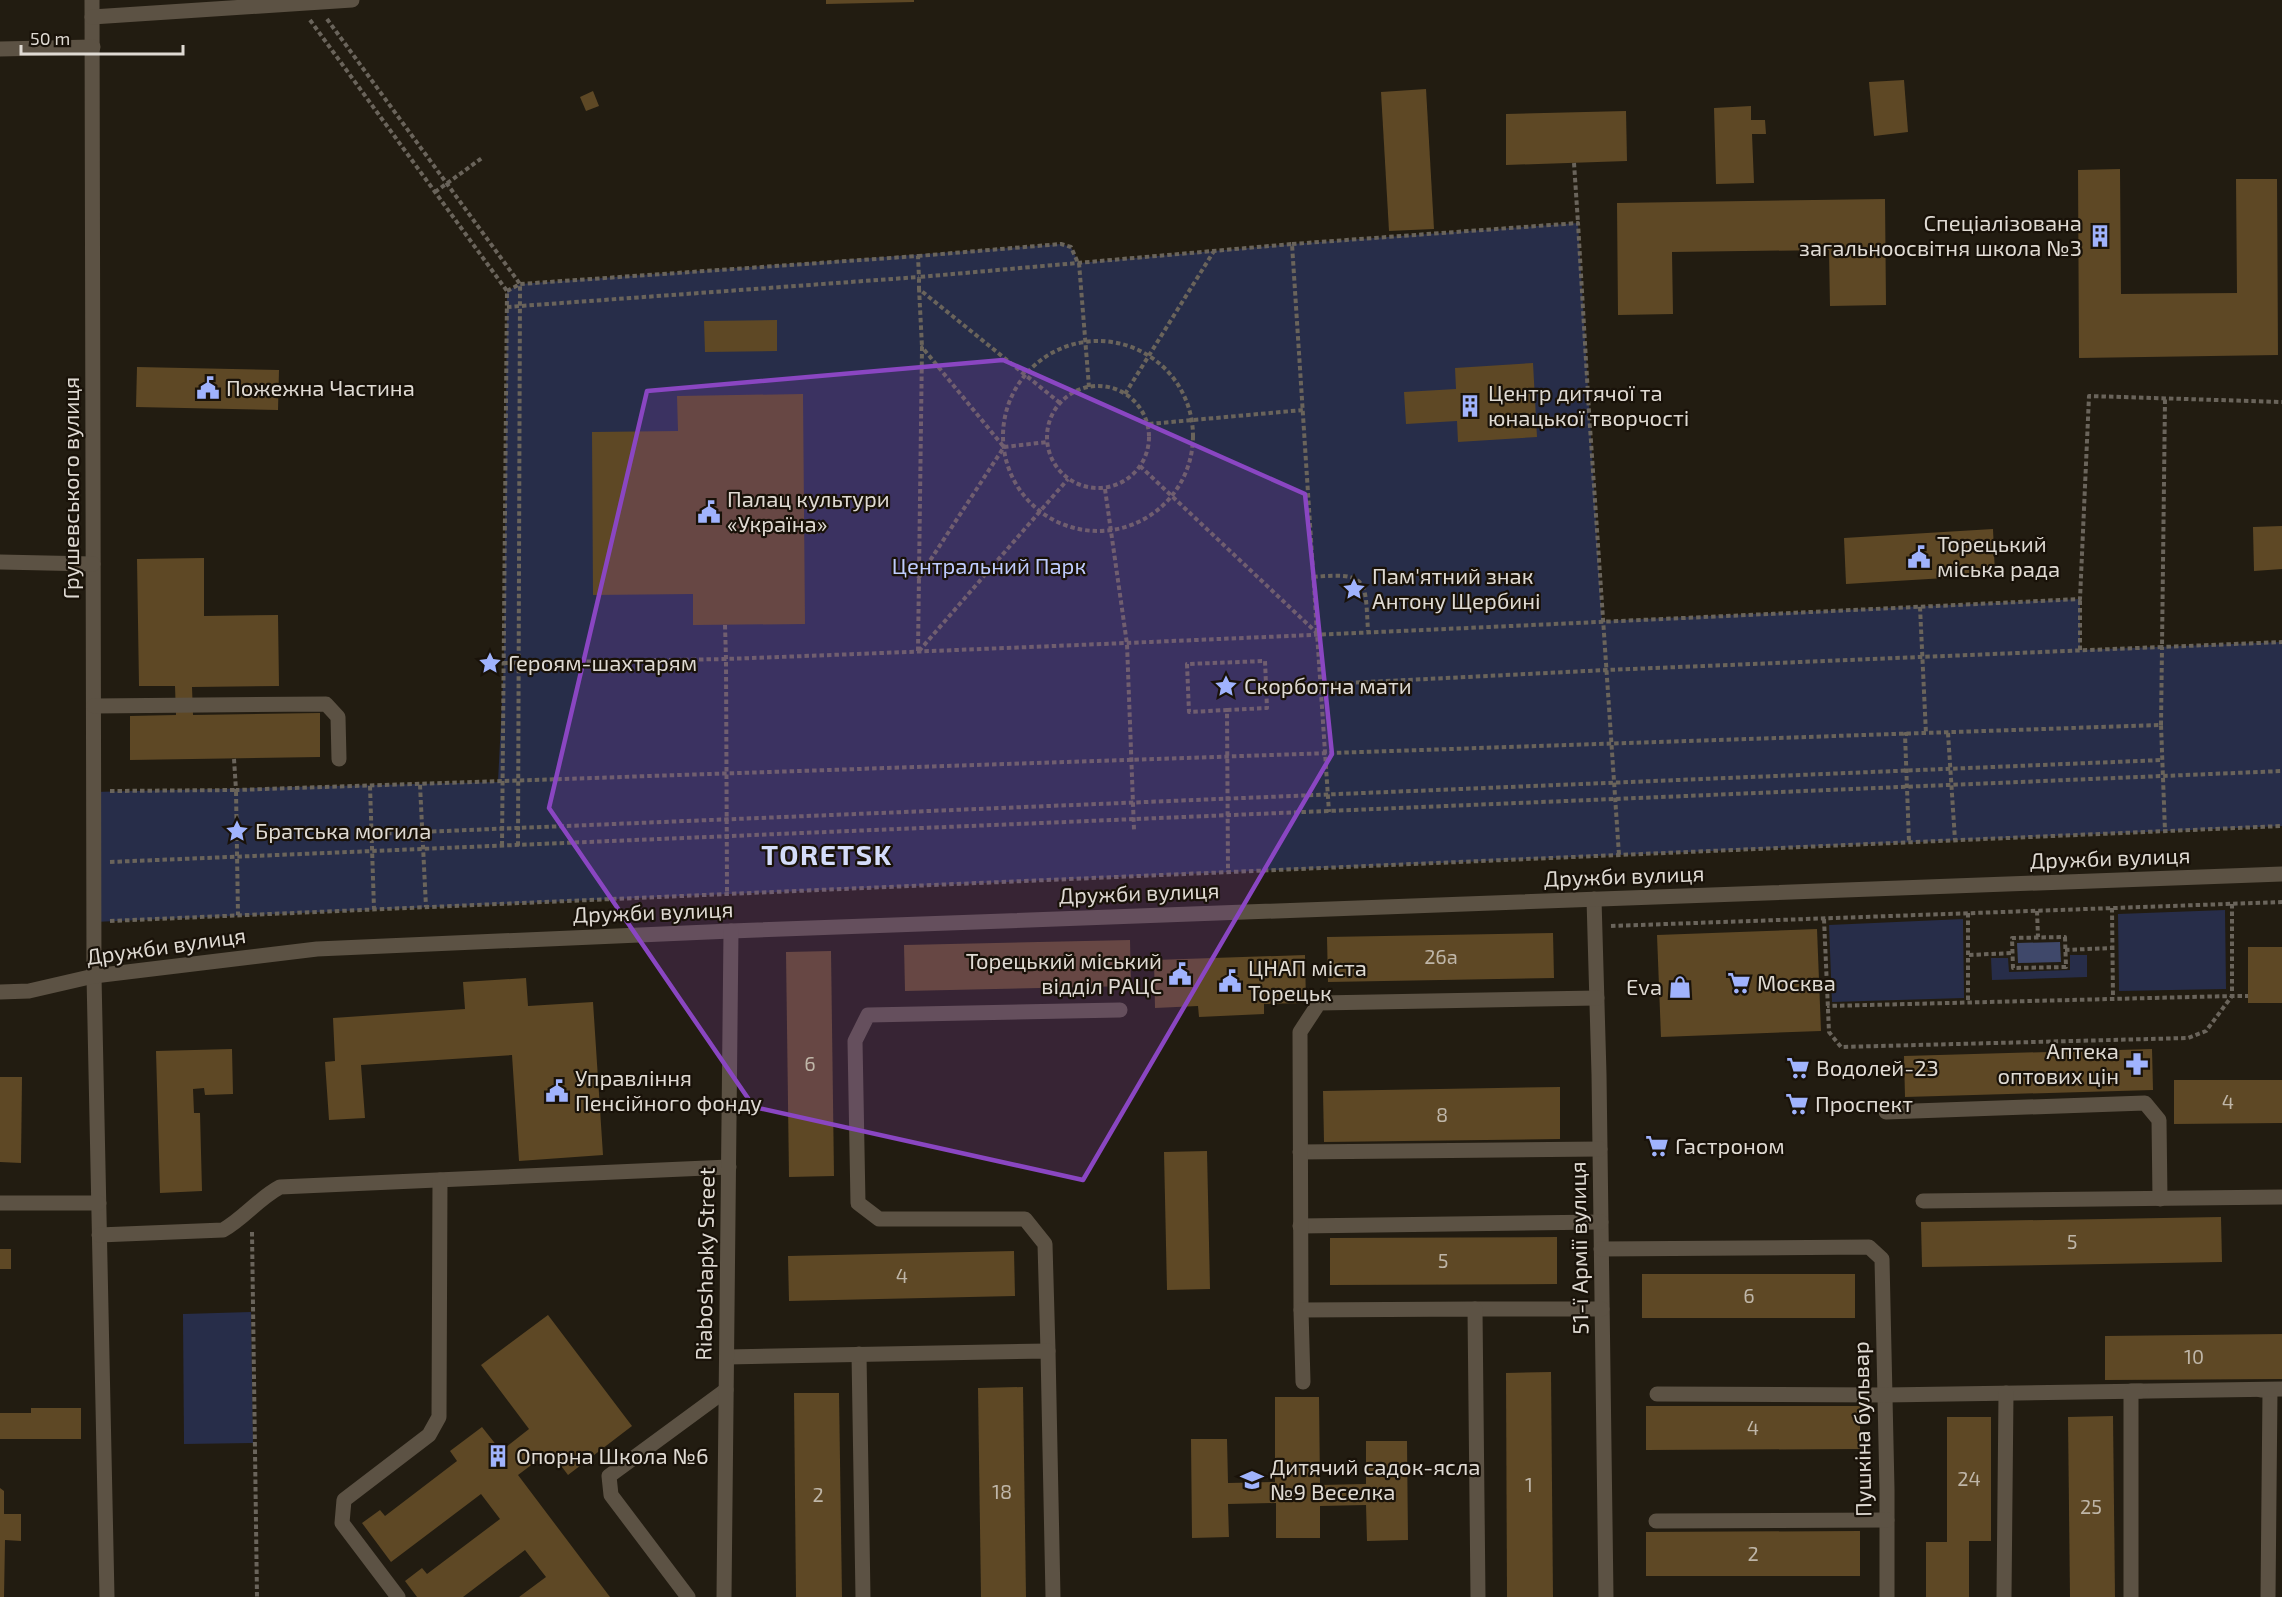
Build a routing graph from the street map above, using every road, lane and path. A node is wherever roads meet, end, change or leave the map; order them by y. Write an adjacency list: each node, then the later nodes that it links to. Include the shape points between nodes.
1 (92, 0): 5 (street, Грушевського вулиця)
2 (352, 0): 3 (street)
3 (315, 2): 4 (street); 10 (path)
4 (298, 3): 5 (street); 11 (path)
5 (93, 17): 6 (street, Грушевського вулиця)
6 (93, 47): 7 (street); 37 (street, Грушевського вулиця)
7 (0, 49)
8 (482, 159): 10 (path)
9 (1574, 163): 12 (path)
10 (447, 183): 11 (path); 18 (path)
11 (435, 192): 20 (path)
12 (1578, 223): 13 (path); 52 (path)
13 (1292, 244): 14 (path); 29 (path)
14 (1214, 251): 16 (path); 25 (path)
15 (918, 256): 16 (path, via 1061,244 1071,247); 17 (path); 18 (path)
16 (1078, 263): 17 (path); 24 (path)
17 (919, 277): 19 (path); 21 (path)
18 (520, 284): 20 (path); 21 (path)
19 (920, 289): 23 (path); 28 (path)
20 (507, 291): 22 (path)
21 (520, 306): 22 (path); 76 (path)
22 (507, 307): 51 (path)
23 (922, 347): 32 (path); 39 (path)
24 (1089, 387): 25 (path, via 1115,388); 28 (path, via 1066,397)
25 (1125, 394): 30 (path, via 1142,409)
26 (2165, 399): 27 (path); 40 (path, via 2089,396); 47 (path)
27 (2282, 402)
28 (1060, 404): 31 (path, via 1048,425)
29 (1303, 409): 30 (path); 38 (path)
30 (1149, 424): 33 (path, via 1150,441)
31 (1047, 442): 32 (path); 34 (path, via 1051,459)
32 (1004, 447): 32 (path, via 1006,462 1019,490 1040,512 1067,527 1098,532 1128,527 1146,518 1178,489 1191,460 1194,427 1186,396 1168,369 1142,350 1110,340 1078,342 1048,354 1024,375 1009,401 1002,431); 39 (path)
33 (1140, 466): 35 (path, via 1124,482); 44 (path)
34 (1068, 479): 35 (path, via 1091,489); 49 (path)
35 (1105, 489): 46 (path)
36 (0, 562): 37 (street)
37 (93, 564): 54 (street, Грушевського вулиця)
38 (1313, 577): 43 (path, via 1342,574 1358,580 1366,597); 44 (path)
39 (918, 579): 49 (path)
40 (2080, 599): 41 (path); 48 (path)
41 (1920, 607): 43 (path); 59 (path)
42 (725, 625): 50 (path)
43 (1368, 631): 44 (path)
44 (1317, 633): 46 (path); 68 (path)
45 (2282, 642): 47 (path)
46 (1127, 644): 49 (path); 70 (path)
47 (2162, 647): 48 (path); 56 (path)
48 (2080, 650): 52 (path)
49 (918, 651): 50 (path)
50 (726, 658): 51 (path); 82 (path)
51 (504, 663): 75 (path)
52 (1607, 670): 53 (path); 78 (path)
53 (1266, 687): 55 (path, via 1267,708); 55 (path, via 1265,661 1188,664 1190,712)
54 (94, 706): 61 (street, via 326,704 338,717); 67 (street, Грушевського вулиця)
55 (1227, 710): 80 (path)
56 (2161, 725): 57 (path); 62 (path)
57 (1949, 733): 59 (path); 73 (path)
58 (1905, 734): 59 (path); 64 (path); 74 (path)
59 (1926, 734)
60 (234, 759): 66 (path)
61 (339, 759)
62 (2162, 760): 71 (path); 72 (path)
63 (2282, 771): 68 (path)
64 (420, 784): 65 (path); 77 (path)
65 (370, 786): 66 (path); 72 (path)
66 (236, 790): 67 (path); 91 (path)
67 (94, 792): 79 (street, Грушевського вулиця)
68 (1329, 812): 76 (path)
69 (2282, 826): 71 (path)
70 (1134, 830)
71 (2165, 831): 73 (path)
72 (372, 834): 88 (path)
73 (1954, 840): 74 (path)
74 (1909, 842): 78 (path)
75 (502, 846): 76 (path); 77 (path)
76 (518, 846)
77 (422, 849): 79 (path); 86 (path)
78 (1619, 855): 80 (path)
79 (94, 863): 93 (street, Грушевського вулиця)
80 (1228, 872): 82 (path)
81 (2282, 874): 83 (street, Дружби вулиця)
82 (727, 893): 86 (path)
83 (1594, 899): 94 (street, 51-ї Армії вулиця); 95 (street, Дружби вулиця)
84 (2282, 902): 85 (path)
85 (2232, 904): 87 (path); 103 (path)
86 (426, 907): 88 (path)
87 (2112, 908): 89 (path); 97 (path)
88 (375, 909): 91 (path)
89 (2037, 911): 90 (path); 96 (path)
90 (1968, 913): 92 (path); 100 (path)
91 (238, 915): 93 (path)
92 (1824, 919): 94 (path); 108 (path)
93 (94, 922): 101 (street, Грушевського вулиця)
94 (1595, 927): 105 (street, 51-ї Армії вулиця)
95 (731, 931): 101 (street, Дружби вулиця, via 317,949); 113 (street, Riaboshapky Street)
96 (2038, 937): 98 (path, via 2065,937); 99 (path, via 2012,938)
97 (2112, 948): 98 (path); 106 (path)
98 (2065, 950): 99 (path, via 2066,967 2013,969)
99 (2013, 953): 100 (path)
100 (1969, 956): 107 (path)
101 (94, 976): 102 (street, Дружби вулиця, via 28,991); 119 (street, Грушевського вулиця)
102 (0, 992)
103 (2232, 996): 104 (path); 106 (path); 108 (path, via 2206,1031 2188,1038 1841,1047 1829,1032)
104 (2248, 996)
105 (1597, 998): 111 (street, 51-ї Армії вулиця); 112 (street, via 1319,1003 1300,1032)
106 (2113, 998): 107 (path)
107 (1968, 1003): 108 (path)
108 (1827, 1006)
109 (1120, 1010): 128 (street, via 868,1015 855,1041 858,1203 879,1219 1025,1218 1046,1244)
110 (1886, 1112): 116 (street, via 2145,1103 2159,1120)
111 (1600, 1149): 112 (street); 120 (street, 51-ї Армії вулиця)
112 (1300, 1152): 121 (street)
113 (729, 1167): 114 (street); 130 (street, Riaboshapky Street)
114 (440, 1180): 123 (street, via 280,1187 223,1230); 142 (street, via 439,1417 429,1435 344,1500 342,1523)
115 (2282, 1197): 116 (street)
116 (2160, 1198): 117 (street)
117 (1923, 1201)
118 (0, 1203): 119 (street)
119 (99, 1203): 123 (street, Грушевського вулиця)
120 (1600, 1222): 121 (street); 124 (street, 51-ї Армії вулиця)
121 (1300, 1226): 127 (street)
122 (252, 1227): 141 (path)
123 (99, 1235): 140 (street, Грушевського вулиця)
124 (1601, 1249): 126 (street, 51-ї Армії вулиця); 137 (street, Пушкіна бульвар, via 1869,1247 1882,1259)
125 (1475, 1309): 126 (street); 127 (street); 147 (street)
126 (1602, 1309): 148 (street, 51-ї Армії вулиця)
127 (1301, 1310): 131 (street)
128 (1048, 1351): 129 (street); 146 (street)
129 (859, 1354): 130 (street); 145 (street)
130 (727, 1357): 132 (street, Riaboshapky Street)
131 (1303, 1382)
132 (726, 1390): 143 (street, via 609,1476 611,1495); 144 (street, Riaboshapky Street)
133 (2276, 1390): 134 (street); 152 (street)
134 (2131, 1391): 135 (street); 151 (street)
135 (2006, 1393): 137 (street); 150 (street)
136 (1657, 1394): 137 (street)
137 (1885, 1395): 138 (street, Пушкіна бульвар)
138 (1887, 1520): 139 (street); 149 (street, Пушкіна бульвар)
139 (1656, 1521)
140 (107, 1597)
141 (257, 1597)
142 (398, 1597)
143 (688, 1597)
144 (724, 1597)
145 (863, 1597)
146 (1053, 1597)
147 (1478, 1597)
148 (1606, 1597)
149 (1887, 1597)
150 (2004, 1597)
151 (2131, 1597)
152 (2268, 1597)

